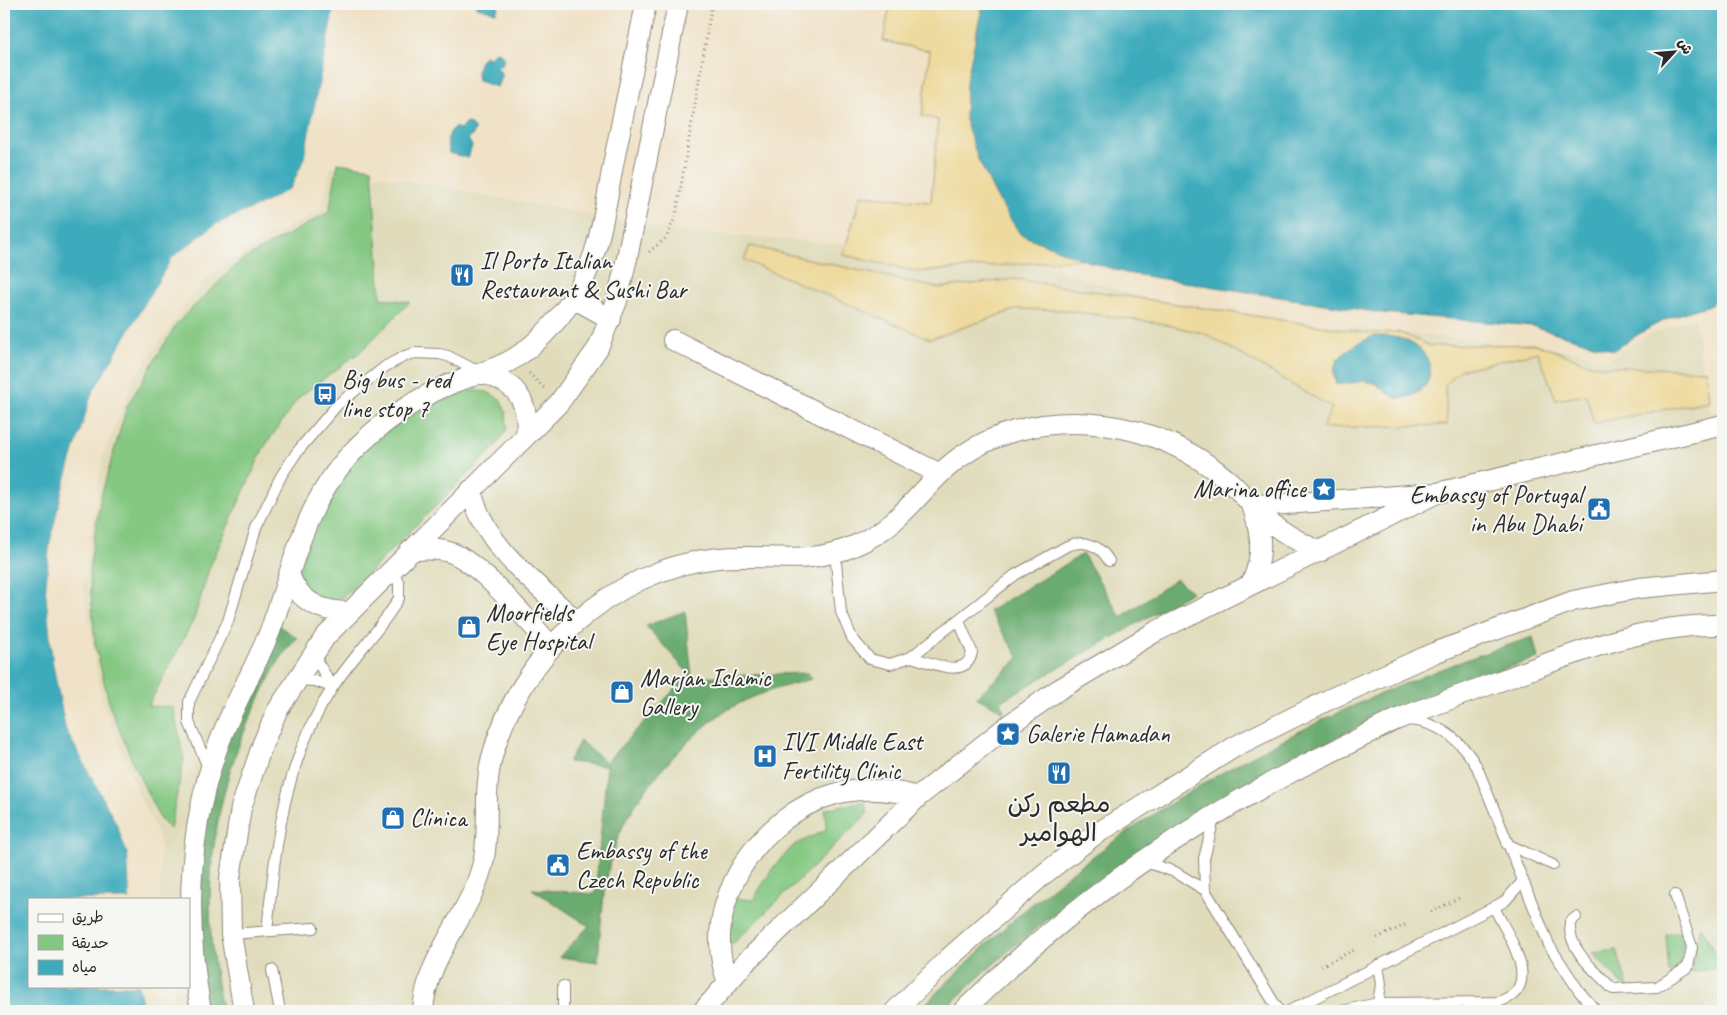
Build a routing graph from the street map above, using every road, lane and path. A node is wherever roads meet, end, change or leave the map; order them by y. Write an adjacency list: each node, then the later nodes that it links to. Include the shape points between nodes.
1 (646, 4): 5 (street, via 597,245)
2 (678, 4): 4 (street)
3 (712, 4): 4 (path, via 672,227 667,237 649,252)
4 (627, 258): 6 (street)
5 (573, 298): 6 (street); 8 (street, via 544,335)
6 (610, 319): 10 (street, via 598,348)
7 (673, 340): 13 (street)
8 (514, 359): 9 (street); 10 (path)
9 (482, 373): 12 (street, via 505,382 521,400 527,422); 23 (street, via 409,405 355,450 318,500 296,548); 37 (lane, via 439,354 405,356 386,366 337,405 296,452 256,528 228,621 189,702 189,722)
10 (559, 403): 12 (street)
11 (1723, 425): 15 (street)
12 (526, 435): 14 (street)
13 (940, 474): 16 (street, via 971,450 1023,428 1069,423 1104,425 1129,429 1178,446 1213,469); 19 (street, via 897,520 856,545)
14 (472, 490): 17 (street); 28 (street, via 479,517 495,542)
15 (1437, 493): 16 (street); 18 (street)
16 (1251, 504): 18 (street, via 1281,530); 26 (street, via 1262,541 1258,570)
17 (410, 551): 21 (street); 31 (street, via 438,550 462,558 483,575)
18 (1320, 552): 26 (street)
19 (835, 553): 28 (street, via 794,559 757,556 716,558 675,566 635,583); 33 (lane, via 841,612 859,649 880,663 890,664)
20 (1108, 562): 29 (lane, via 1100,550 1088,544 1067,546 1015,575)
21 (392, 570): 27 (street); 35 (lane, via 399,583 399,598)
22 (1723, 570): 25 (street)
23 (289, 574): 27 (street, via 292,584 307,601 326,610); 37 (street, via 268,635 233,709)
24 (1723, 580): 25 (street)
25 (1685, 582): 68 (street, via 1598,595 1517,621 1358,686 1236,746 1093,836 1044,874 955,952)
26 (1251, 584): 38 (street, via 1155,632 1058,690)
27 (349, 612): 32 (street)
28 (576, 621): 31 (street)
29 (959, 621): 33 (lane); 33 (lane, via 972,652 967,664 952,668)
30 (1723, 625): 36 (street, via 1676,627 1631,636 1520,673)
31 (551, 646): 65 (street, via 523,684 501,728 486,785 486,842 478,879 470,902 435,962)
32 (313, 655): 34 (street); 35 (lane)
33 (912, 657)
34 (296, 680): 35 (lane, via 315,681); 53 (street, via 263,742 241,808 230,878)
35 (332, 687): 52 (lane, via 297,759 280,816)
36 (1397, 720): 39 (street, via 1304,764); 40 (lane, via 1430,724 1460,743 1477,767)
37 (210, 771): 62 (street, via 200,808 190,879 191,946)
38 (918, 797): 59 (street); 59 (street, via 876,789 835,794 798,810 768,833 740,871 722,915 719,951)
39 (1216, 813): 41 (street); 44 (lane, via 1206,843)
40 (1508, 844): 42 (lane); 43 (lane)
41 (1141, 861): 44 (lane, via 1175,872); 69 (street, via 1074,912)
42 (1553, 866)
43 (1522, 882): 47 (lane, via 1505,901); 73 (lane, via 1550,946)
44 (1206, 890): 70 (lane)
45 (1675, 895): 49 (lane, via 1692,947 1688,967 1657,988 1613,989 1574,946 1569,930 1570,922)
46 (1459, 898): 48 (path)
47 (1494, 907): 56 (lane); 61 (lane, via 1522,969 1521,983 1512,996 1498,1002)
48 (1430, 912)
49 (1576, 917)
50 (1407, 924): 54 (path)
51 (313, 928): 52 (lane)
52 (267, 931): 53 (lane)
53 (232, 934): 63 (street)
54 (1377, 938)
55 (1354, 950): 57 (path)
56 (1378, 965): 61 (lane, via 1381,984); 71 (lane)
57 (1321, 966)
58 (272, 970): 64 (lane)
59 (728, 982): 67 (street)
60 (563, 986): 66 (lane)
61 (1378, 1003): 72 (lane)
62 (201, 1011)
63 (244, 1011)
64 (280, 1011)
65 (423, 1011)
66 (563, 1011)
67 (703, 1011)
68 (895, 1011)
69 (963, 1011)
70 (1279, 1011)
71 (1289, 1011)
72 (1342, 1011)
73 (1596, 1011)

